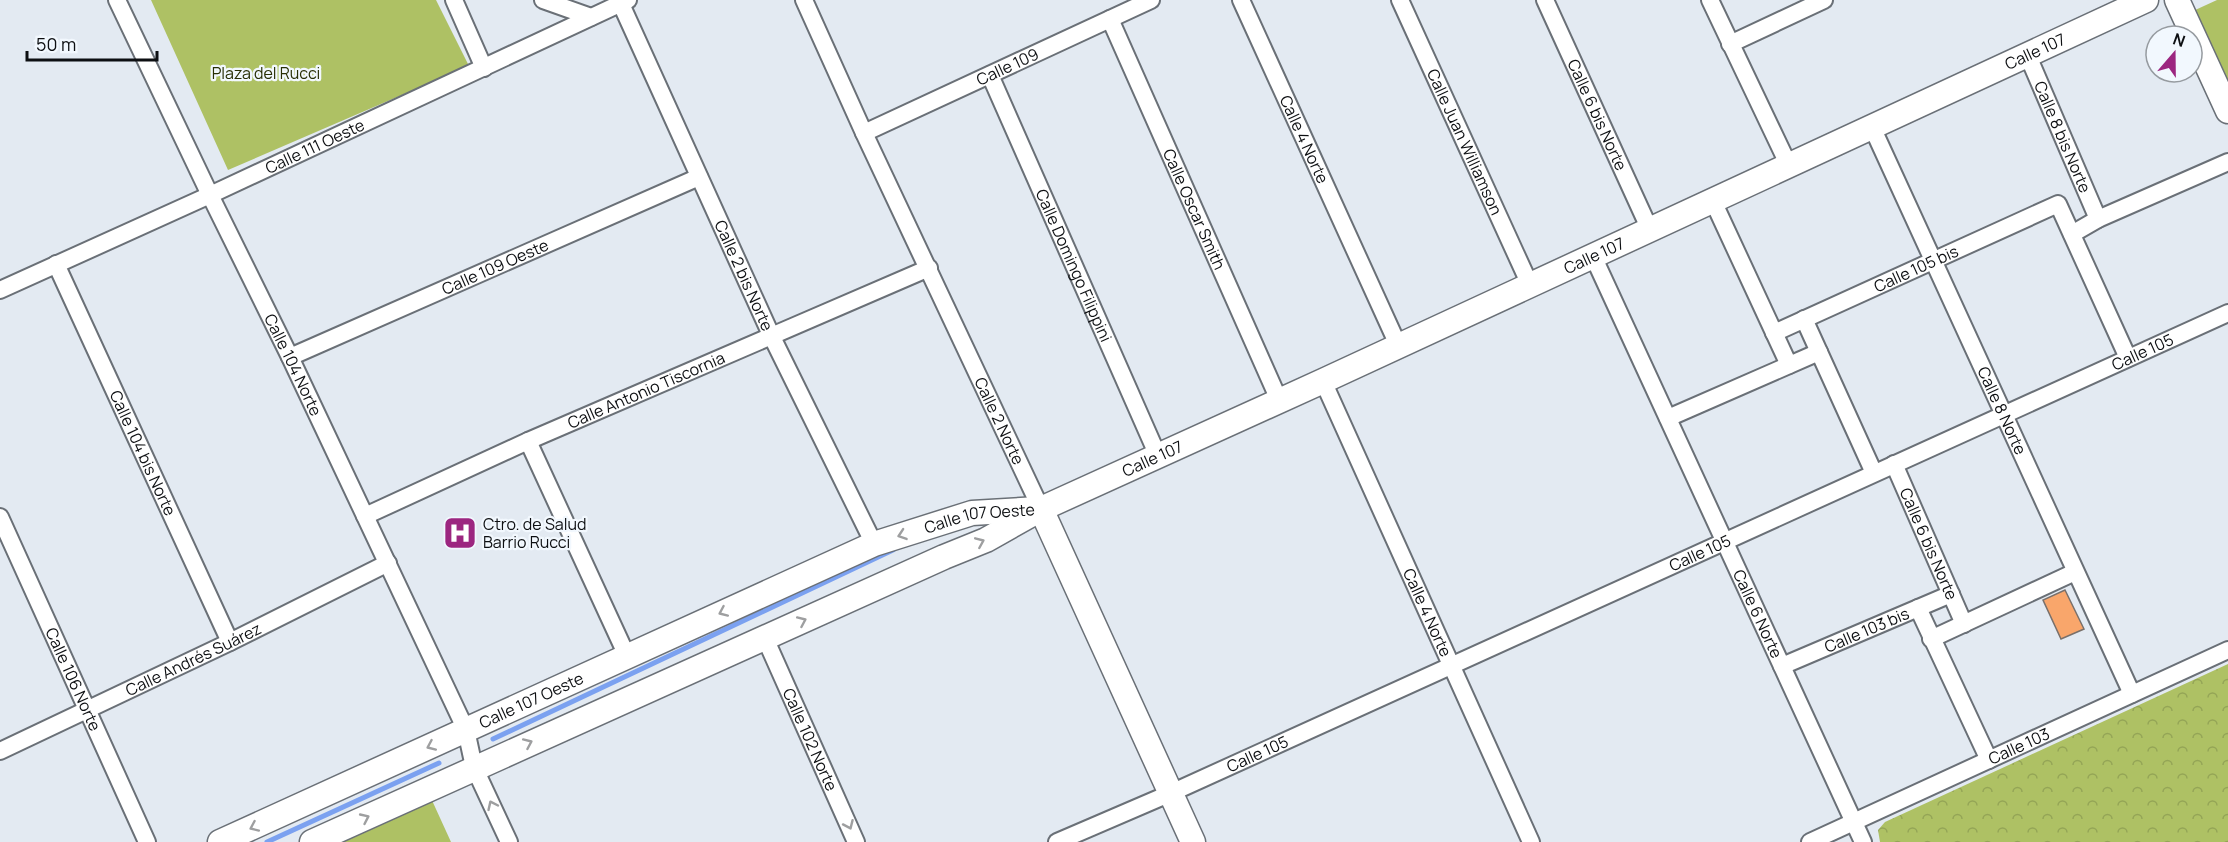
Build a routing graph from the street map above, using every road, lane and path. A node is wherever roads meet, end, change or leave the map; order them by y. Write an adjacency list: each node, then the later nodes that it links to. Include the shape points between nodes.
1 (117, 0): 26 (street, Calle 104 Norte)
2 (454, 0): 18 (street)
3 (543, 0): 14 (street)
4 (1151, 0): 15 (street, Calle 109)
5 (1241, 0): 42 (street, Calle 4 Norte)
6 (1400, 0): 36 (street, Calle Juan Williamson)
7 (1545, 0): 30 (street, Calle 6 bis Norte)
8 (1710, 0): 16 (street)
9 (1824, 0): 16 (street)
10 (2146, 0): 17 (street, Calle 107)
11 (2177, 0): 20 (street)
12 (624, 2): 14 (street, Calle 111 Oeste); 25 (street, Calle 2 bis Norte)
13 (810, 2): 22 (street, Calle 2 Norte)
14 (591, 18): 18 (street, Calle 111 Oeste)
15 (1110, 19): 19 (street, Calle 109); 48 (street, Calle Oscar Smith)
16 (1730, 44): 24 (street)
17 (2028, 56): 21 (street, Calle 107); 29 (street, Calle 8 bis Norte)
18 (484, 68): 26 (street, Calle 111 Oeste)
19 (990, 75): 22 (street, Calle 109); 52 (street, Calle Domingo Filippini)
20 (2228, 111)
21 (1872, 128): 24 (street, Calle 107); 33 (street, Calle 8 Norte)
22 (864, 133): 35 (street, Calle 2 Norte)
23 (2228, 162): 29 (street)
24 (1789, 166): 27 (street, Calle 107)
25 (699, 177): 41 (street, Calle 2 bis Norte); 44 (street, Calle 109 Oeste)
26 (210, 195): 34 (street, Calle 111 Oeste); 44 (street, Calle 104 Norte)
27 (1713, 201): 30 (street, Calle 107); 40 (street)
28 (2058, 204): 31 (street, Calle 8 bis Norte); 33 (street, Calle 105 bis)
29 (2098, 219): 31 (street)
30 (1650, 230): 32 (street, Calle 107)
31 (2072, 234): 45 (street, Calle 8 bis Norte)
32 (1593, 256): 36 (street, Calle 107); 50 (street, Calle 6 Norte)
33 (1933, 261): 39 (street, Calle 105 bis); 49 (street, Calle 8 Norte)
34 (56, 264): 37 (street, Calle 111 Oeste); 67 (street, Calle 104 bis Norte)
35 (929, 268): 41 (street, Calle Antonio Tiscornia); 55 (street, Calle 2 Norte)
36 (1530, 285): 42 (street, Calle 107)
37 (0, 290)
38 (2228, 313): 45 (street, Calle 105)
39 (1804, 319): 40 (street, Calle 105 bis); 43 (street)
40 (1774, 333): 46 (street)
41 (772, 337): 51 (street, Calle Antonio Tiscornia); 59 (street, Calle 2 bis Norte)
42 (1398, 345): 47 (street, Calle 107)
43 (1819, 352): 46 (street); 54 (street)
44 (290, 357): 56 (street, Calle 104 Norte)
45 (2128, 358): 49 (street, Calle 105)
46 (1789, 365): 50 (street)
47 (1323, 381): 48 (street, Calle 107); 70 (street, Calle 4 Norte)
48 (1279, 400): 52 (street, Calle 107)
49 (2004, 415): 53 (street, Calle 105); 61 (street, Calle 8 Norte)
50 (1668, 418): 58 (street, Calle 6 Norte)
51 (528, 441): 56 (street, Calle Antonio Tiscornia); 69 (street)
52 (1158, 456): 55 (street, Calle 107)
53 (1894, 464): 54 (street, Calle 105); 62 (street, Calle 6 bis Norte)
54 (1874, 473): 58 (street, Calle 105)
55 (1041, 509): 59 (street, Calle 107 Oeste, one-way to 59, via 972,513); 65 (street, Calle 107 Oeste, one-way to 55, via 986,540); 78 (street, Calle 2 Norte)
56 (364, 516): 60 (street, Calle 104 Norte)
57 (0, 517): 73 (street, Calle 106 Norte)
58 (1724, 541): 70 (street, Calle 105); 71 (street, Calle 6 Norte)
59 (874, 544): 69 (street, Calle 107 Oeste, one-way to 69)
60 (387, 563): 67 (street, Calle Andrés Suárez); 74 (street, Calle 104 Norte)
61 (2075, 572): 64 (street); 72 (street, Calle 8 Norte)
62 (1951, 594): 63 (street, Calle 103 bis); 64 (street, Calle 6 bis Norte)
63 (1918, 608): 66 (street); 71 (street, Calle 103 bis)
64 (1964, 624): 66 (street)
65 (765, 638): 77 (street, Calle 107 Oeste, one-way to 65); 84 (street, Calle 102 Norte, one-way to 84)
66 (1930, 639): 76 (street)
67 (230, 642): 73 (street, Calle Andrés Suárez)
68 (2228, 650): 72 (street, Calle 103)
69 (627, 656): 74 (street, Calle 107 Oeste)
70 (1452, 665): 78 (street, Calle 105); 87 (street, Calle 4 Norte)
71 (1782, 666): 79 (street, Calle 6 Norte)
72 (2132, 694): 76 (street, Calle 103)
73 (87, 710): 75 (street, Calle Andrés Suárez); 80 (street, Calle 106 Norte)
74 (466, 730): 77 (street, Calle 104 Norte); 81 (street, Calle 107 Oeste, one-way to 81)
75 (0, 751)
76 (1989, 760): 79 (street, Calle 103)
77 (474, 767): 82 (street, Calle 107 Oeste, one-way to 77); 83 (street, one-way to 77)
78 (1171, 793): 85 (street, Calle 105); 86 (street, Calle 2 Norte)
79 (1853, 822): 88 (street, Calle 103); 89 (street, Calle 6 Norte)
80 (147, 842)
81 (220, 842)
82 (312, 842)
83 (509, 842)
84 (856, 842)
85 (1057, 842)
86 (1193, 842)
87 (1531, 842)
88 (1810, 842)
89 (1863, 842)

